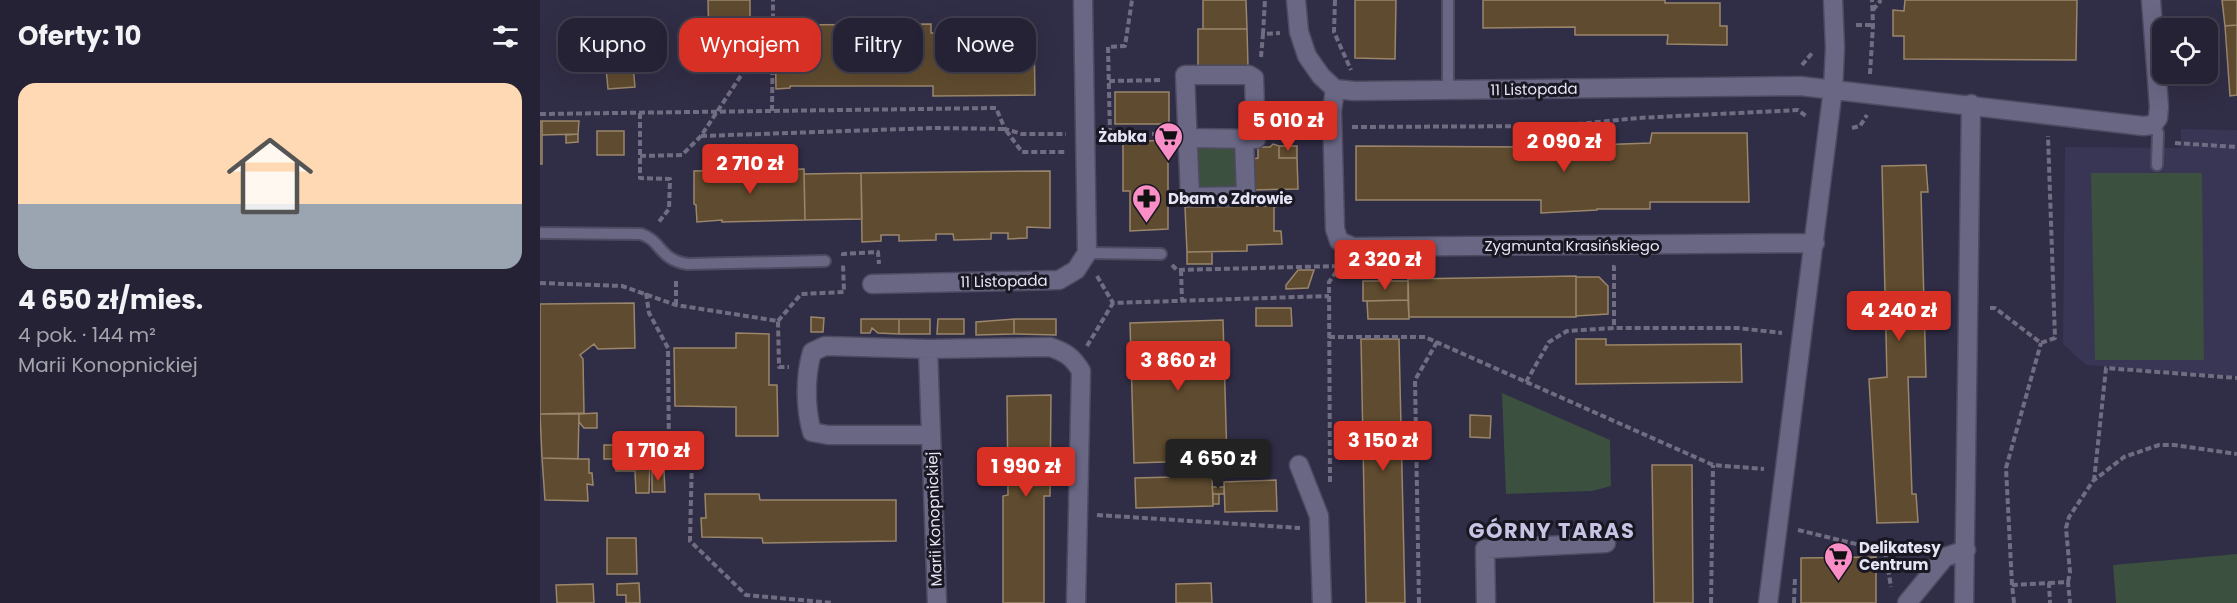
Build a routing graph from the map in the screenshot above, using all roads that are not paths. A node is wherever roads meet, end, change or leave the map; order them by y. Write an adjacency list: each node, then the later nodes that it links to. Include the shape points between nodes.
1 (1083, 0): 16 (street)
2 (1296, 0): 6 (street, via 1299,32 1307,56)
3 (1448, 0): 8 (lane)
4 (1833, 0): 7 (street)
5 (2151, 0): 10 (street, via 2159,107)
6 (1335, 89): 8 (street, 11 Listopada); 15 (street, Zygmunta Krasińskiego, via 1335,229 1340,241 1353,247)
7 (1833, 89): 8 (street, 11 Listopada, via 1800,86); 9 (street); 15 (street)
8 (1448, 90)
9 (1971, 104): 10 (street, via 2143,126); 24 (street)
10 (2153, 124): 13 (lane, via 2158,133)
11 (1188, 138): 12 (street); 12 (street, via 1190,197 1246,196); 12 (street, via 1185,75 1249,75 1254,78)
12 (1250, 139)
13 (2157, 165)
14 (540, 233): 18 (lane, via 641,234 668,257 688,264)
15 (1815, 243): 30 (street)
16 (1087, 253): 17 (lane); 19 (street, 11 Listopada, via 1076,270 1059,280)
17 (1161, 254)
18 (825, 261)
19 (872, 284)
20 (928, 349): 21 (street, Marii Konopnickiej); 21 (street, Marii Konopnickiej, via 825,346 812,352 808,366 809,420 812,432 828,435); 27 (street, via 1050,347 1066,352 1081,372)
21 (931, 435): 26 (street, Marii Konopnickiej)
22 (1299, 465): 28 (street, via 1319,516)
23 (1606, 543): 29 (street, via 1485,549)
24 (1966, 550): 25 (street, via 1945,557); 31 (street)
25 (1900, 598)
26 (937, 603)
27 (1076, 603)
28 (1322, 603)
29 (1486, 603)
30 (1768, 603)
31 (1964, 603)

